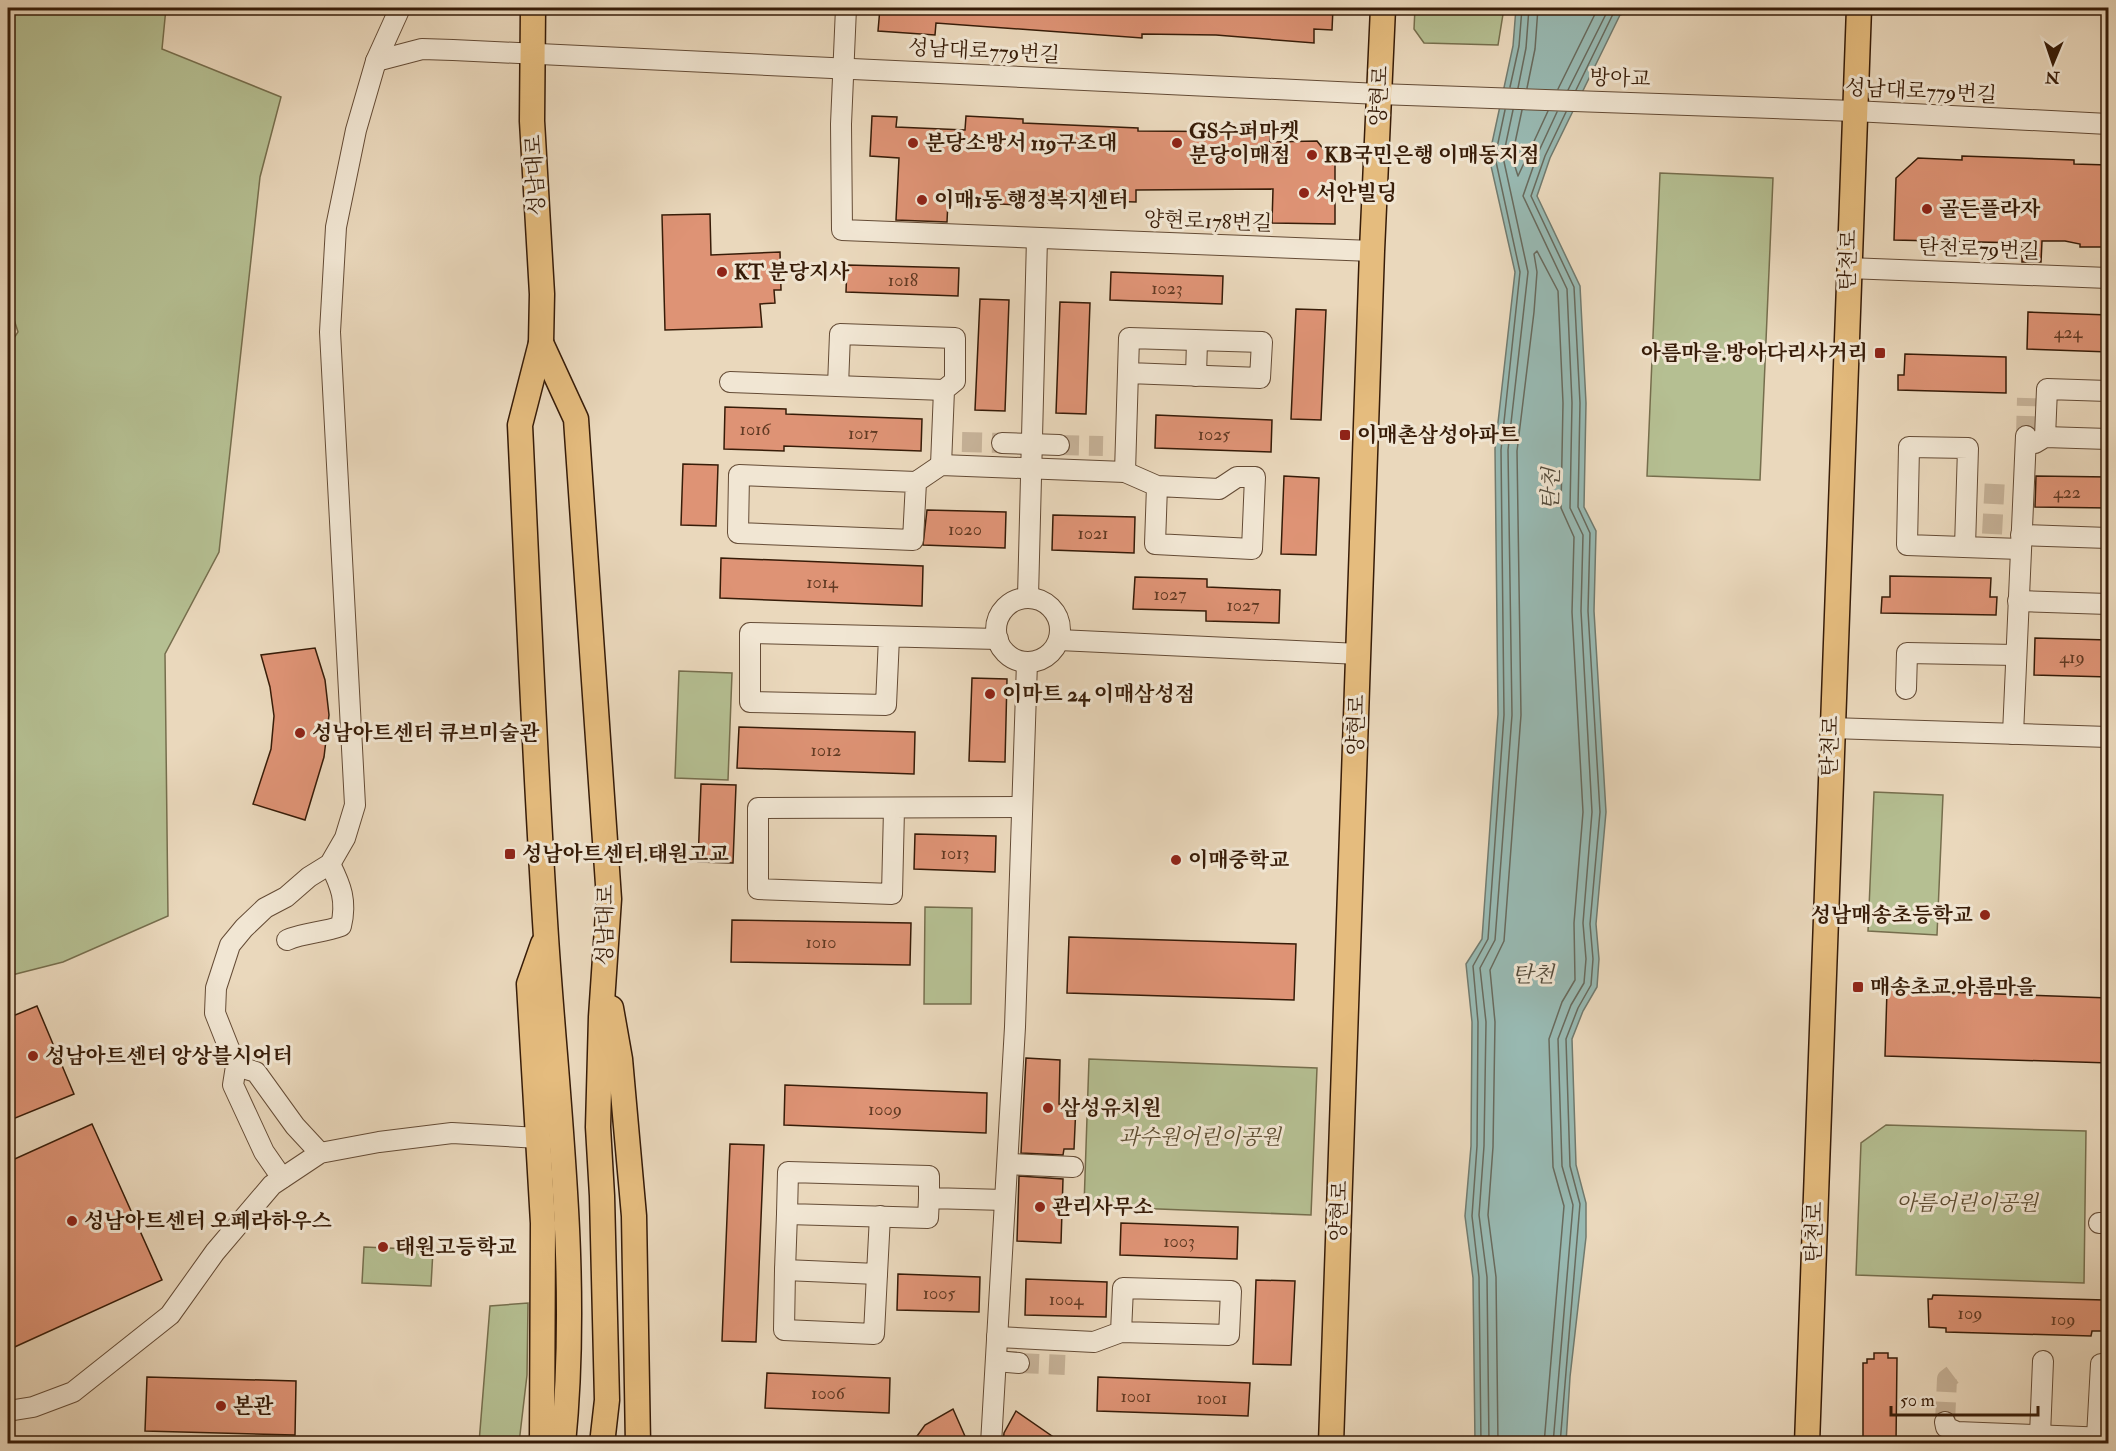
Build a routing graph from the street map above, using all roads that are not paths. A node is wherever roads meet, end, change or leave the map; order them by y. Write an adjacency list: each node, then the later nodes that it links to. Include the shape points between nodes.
1 (400, 8): 7 (street)
2 (533, 8): 6 (main road, 성남대로)
3 (846, 8): 8 (street)
4 (1383, 8): 9 (main road, 양현로)
5 (1859, 8): 12 (main road, 탄천로)
6 (531, 54): 7 (street, 성남대로779번길, via 422,50); 8 (street, 성남대로779번길); 19 (main road, 성남대로)
7 (376, 61): 54 (street, via 359,118 336,227 330,332 355,805 345,838)
8 (844, 69): 9 (street, 성남대로779번길); 14 (street, 양현로178번길, via 842,230)
9 (1379, 94): 10 (street, 성남대로779번길); 15 (main road, 양현로)
10 (1435, 95): 11 (street, 방아교)
11 (1803, 110): 12 (street, 성남대로779번길)
12 (1854, 111): 13 (street, 성남대로779번길); 16 (main road, 탄천로)
13 (2109, 124)
14 (1037, 238): 15 (street, 양현로178번길); 29 (street)
15 (1372, 251): 45 (main road, 양현로)
16 (1848, 268): 17 (street, 탄천로79번길); 49 (main road, 탄천로)
17 (2109, 278)
18 (1197, 340): 20 (street, via 1130,338); 21 (street); 21 (street, via 1262,342 1260,378)
19 (541, 343): 55 (main road, 성남대로, via 520,425); 57 (main road, 성남대로, via 576,419 609,899)
20 (1128, 373): 21 (street); 33 (street)
21 (1196, 376)
22 (730, 382): 23 (street)
23 (838, 386): 24 (street); 24 (street, via 840,334 955,338 955,381)
24 (944, 390): 31 (street)
25 (2109, 392): 27 (street, via 2047,389)
26 (2109, 439): 27 (street)
27 (2032, 441): 37 (street)
28 (1002, 443): 29 (street)
29 (1032, 444): 30 (street); 32 (street)
30 (1059, 445)
31 (941, 465): 32 (street); 34 (street)
32 (1031, 468): 33 (street); 39 (street)
33 (1125, 472): 35 (street)
34 (916, 482): 34 (street, via 739,475 738,533 913,540)
35 (1157, 486): 35 (street, via 1155,544 1252,549 1255,477 1237,477 1219,489)
36 (2109, 538): 37 (street)
37 (2021, 542): 38 (street, via 1992,541); 40 (street)
38 (1965, 547): 38 (street, via 1907,545 1909,447 1968,448)
39 (1028, 597): 43 (street, via 1017,599 999,613); 44 (street, via 1038,598 1054,611 1061,630)
40 (2018, 601): 41 (street); 46 (street)
41 (2109, 604)
42 (889, 637): 42 (street, via 750,633 750,702 886,705); 43 (street)
43 (998, 639): 47 (street, via 1006,654)
44 (1059, 640): 45 (street); 47 (street, via 1046,657)
45 (1359, 654): 85 (main road, 양현로)
46 (2016, 655): 48 (street, via 1907,653); 50 (street)
47 (1027, 662): 52 (street)
48 (1906, 689)
49 (1831, 728): 50 (street); 86 (main road, 탄천로)
50 (2013, 734): 51 (street)
51 (2109, 736)
52 (1022, 807): 53 (street); 61 (street)
53 (894, 809): 53 (street, via 758,808 758,889 892,894)
54 (330, 864): 56 (street, via 342,890 345,908 341,926); 58 (street, via 265,908 230,945 216,988 215,1012)
55 (546, 936): 59 (main road, via 529,984); 81 (main road, 성남대로, via 570,1335)
56 (287, 940)
57 (604, 970): 82 (main road, 성남대로, via 598,1127 607,1400); 83 (main road, via 620,1059 634,1216)
58 (236, 1066): 60 (street, via 256,1072); 63 (street, via 233,1085 245,1115)
59 (539, 1138): 60 (street, via 452,1133); 80 (main road, via 543,1223)
60 (320, 1153): 63 (street)
61 (1008, 1164): 62 (street); 65 (street)
62 (1073, 1167)
63 (282, 1178): 76 (street, via 215,1252 170,1315 73,1392 33,1407)
64 (928, 1198): 65 (street); 66 (street, via 929,1176 788,1172); 67 (street, via 928,1218)
65 (1005, 1200): 71 (street)
66 (787, 1214): 67 (street); 68 (street)
67 (880, 1216): 69 (street)
68 (785, 1270): 69 (street); 69 (street, via 784,1330 840,1333 874,1334)
69 (877, 1274)
70 (1121, 1332): 70 (street, via 1229,1335 1231,1291 1123,1288); 71 (street, via 1094,1342)
71 (997, 1337): 72 (street)
72 (996, 1361): 74 (street); 84 (street)
73 (2043, 1361): 78 (street)
74 (1019, 1363)
75 (2101, 1364): 79 (street)
76 (8, 1411)
77 (1945, 1422): 78 (street, via 1946,1427 1957,1432)
78 (2040, 1435): 79 (street)
79 (2092, 1439)
80 (542, 1443)
81 (563, 1443)
82 (602, 1443)
83 (638, 1443)
84 (991, 1443)
85 (1331, 1443)
86 (1807, 1443)

